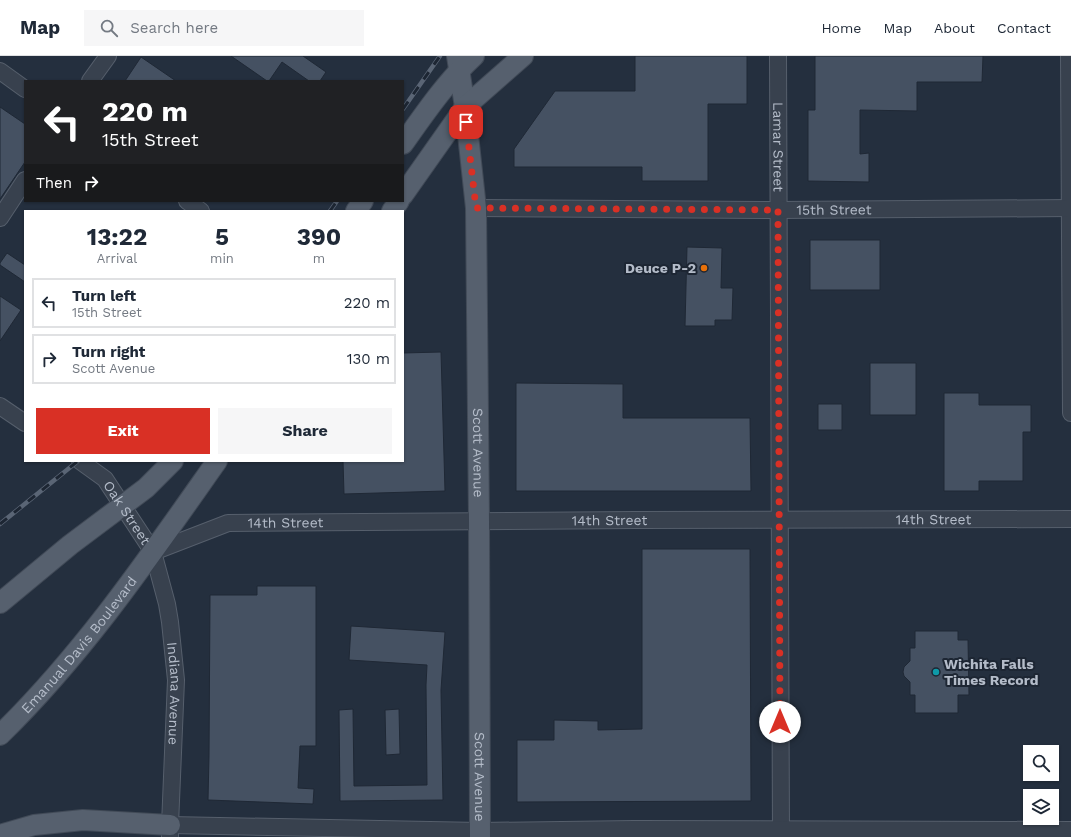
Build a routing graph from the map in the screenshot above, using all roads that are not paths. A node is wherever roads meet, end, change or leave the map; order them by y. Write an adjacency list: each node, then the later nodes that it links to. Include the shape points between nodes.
1 (108, 56): 8 (street)
2 (474, 56): 6 (main road)
3 (522, 56): 10 (main road)
4 (778, 56): 18 (street, Lamar Street)
5 (1069, 56): 16 (street)
6 (458, 63): 10 (main road, Scott Avenue); 11 (main road)
7 (0, 72): 9 (street)
8 (91, 80)
9 (24, 88)
10 (465, 107): 13 (main road); 15 (main road, Scott Avenue)
11 (404, 143)
12 (24, 182): 19 (street)
13 (404, 194)
14 (188, 202): 17 (street)
15 (476, 208): 18 (street, 15th Street); 29 (main road, Scott Avenue)
16 (1070, 208): 18 (street, 15th Street); 21 (street)
17 (200, 210)
18 (778, 210): 28 (street, Lamar Street)
19 (0, 218)
20 (0, 406): 22 (street)
21 (1071, 413)
22 (24, 422)
23 (81, 462): 26 (street, Oak Street, via 105,479)
24 (172, 462): 26 (main road, via 146,488)
25 (216, 462): 30 (main road, Emanual Davis Boulevard)
26 (122, 506): 30 (street, Oak Street); 31 (main road)
27 (1071, 519): 28 (street, 14th Street)
28 (779, 520): 29 (street, 14th Street); 36 (street, Lamar Street)
29 (479, 521): 30 (street, 14th Street, via 228,523); 35 (main road, Scott Avenue)
30 (153, 552): 32 (main road, Emanual Davis Boulevard, via 84,644); 34 (street, Indiana Avenue, via 170,622 176,680)
31 (0, 603)
32 (0, 735)
33 (1071, 830): 36 (street)
34 (170, 831): 35 (street); 37 (main road, via 83,820 34,826)
35 (480, 834): 36 (street, via 634,829)
36 (780, 834)
37 (0, 835)

